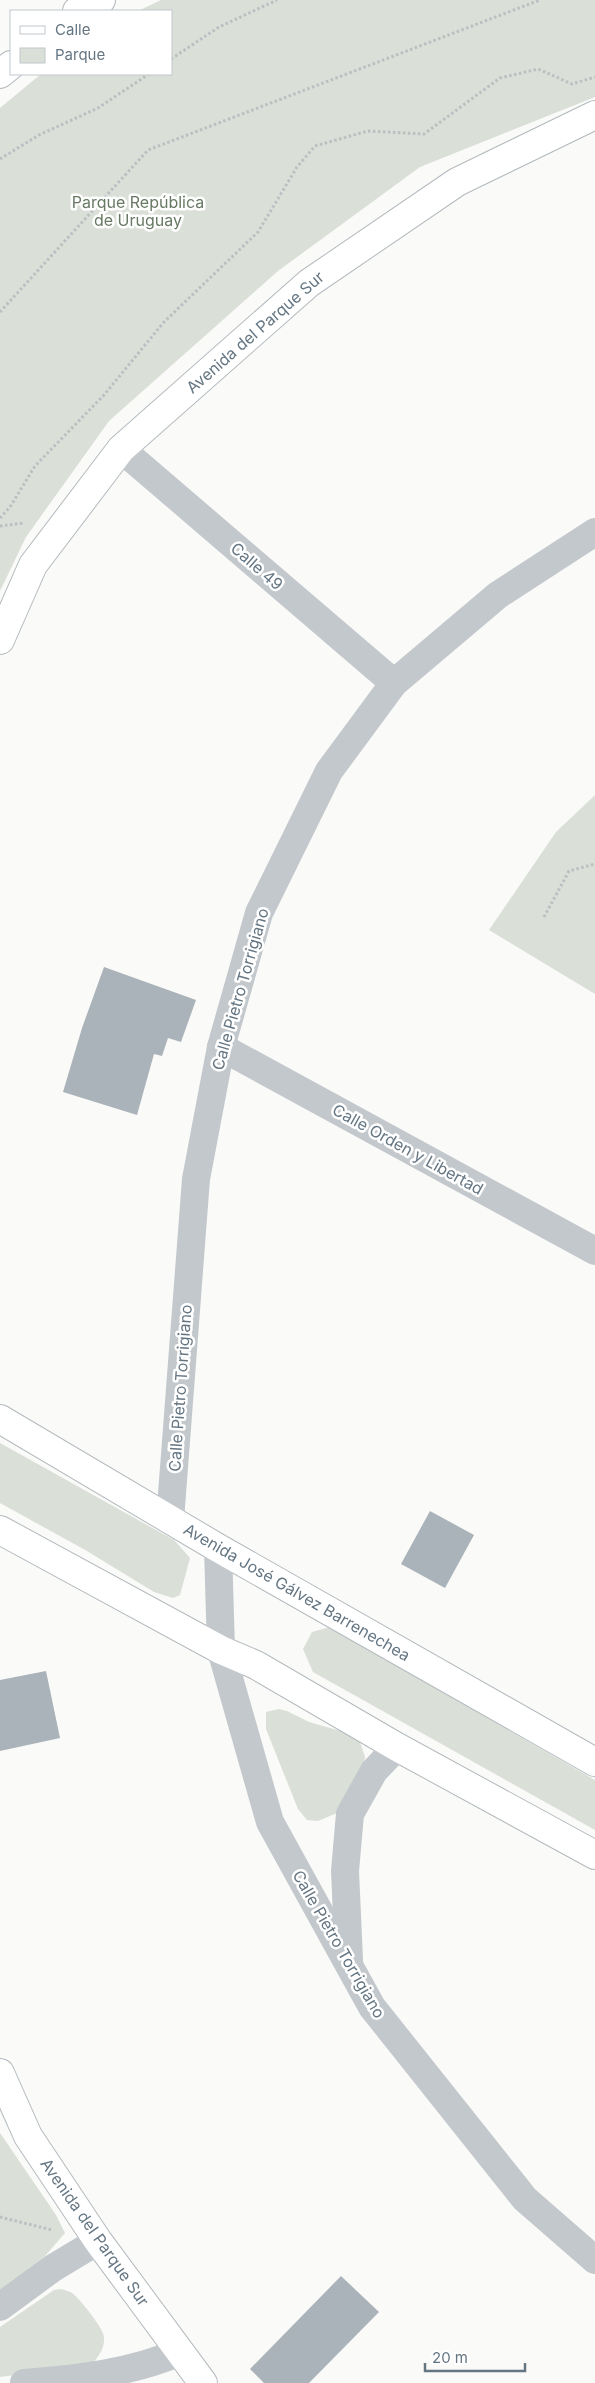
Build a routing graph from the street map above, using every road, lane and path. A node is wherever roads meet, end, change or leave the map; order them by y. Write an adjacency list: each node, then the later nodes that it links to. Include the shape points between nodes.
1 (101, 0): 4 (main road)
2 (277, 0): 5 (path, via 219,27)
3 (540, 0): 12 (path, via 148,150)
4 (78, 10)
5 (172, 58)
6 (10, 66): 7 (main road)
7 (0, 74)
8 (148, 75): 11 (path, via 98,108 39,135)
9 (595, 77): 14 (path, via 572,84 538,69 500,78 424,134 368,131 315,146 297,166 258,232 164,322 104,395 35,466)
10 (595, 115): 13 (main road, Avenida del Parque Sur, via 457,182 308,283)
11 (0, 159)
12 (0, 312)
13 (121, 449): 16 (main road, Avenida del Parque Sur, via 33,565); 17 (street, Calle 49)
14 (0, 518)
15 (595, 532): 17 (street, Calle Pietro Torrigiano, via 498,595)
16 (0, 640)
17 (394, 684): 20 (street, Calle Pietro Torrigiano, via 329,771 259,913)
18 (595, 864): 19 (path, via 569,871)
19 (544, 917)
20 (221, 1047): 21 (street, Calle Orden y Libertad); 23 (street, Calle Pietro Torrigiano, via 196,1178)
21 (595, 1251)
22 (0, 1419): 23 (main road, Avenida José Gálvez Barrenechea)
23 (170, 1520): 25 (main road, Avenida José Gálvez Barrenechea)
24 (0, 1530): 26 (main road)
25 (218, 1548): 26 (street, Calle Pietro Torrigiano); 28 (main road, Avenida José Gálvez Barrenechea)
26 (220, 1650): 27 (main road, via 256,1665); 30 (street, Calle Pietro Torrigiano, via 270,1822)
27 (397, 1747): 29 (main road); 30 (street, via 374,1771 350,1814 345,1871)
28 (595, 1762)
29 (595, 1855)
30 (349, 1967): 34 (street, Calle Pietro Torrigiano, via 372,2008 525,2199)
31 (0, 2073): 33 (main road, Avenida del Parque Sur, via 28,2136)
32 (0, 2217): 33 (path, via 50,2228)
33 (87, 2248): 35 (street); 36 (main road, Avenida del Parque Sur)
34 (595, 2260)
35 (0, 2307)
36 (180, 2352): 37 (street, via 152,2364 117,2372 81,2379); 38 (main road, Avenida del Parque Sur)
37 (24, 2383)
38 (203, 2383)

